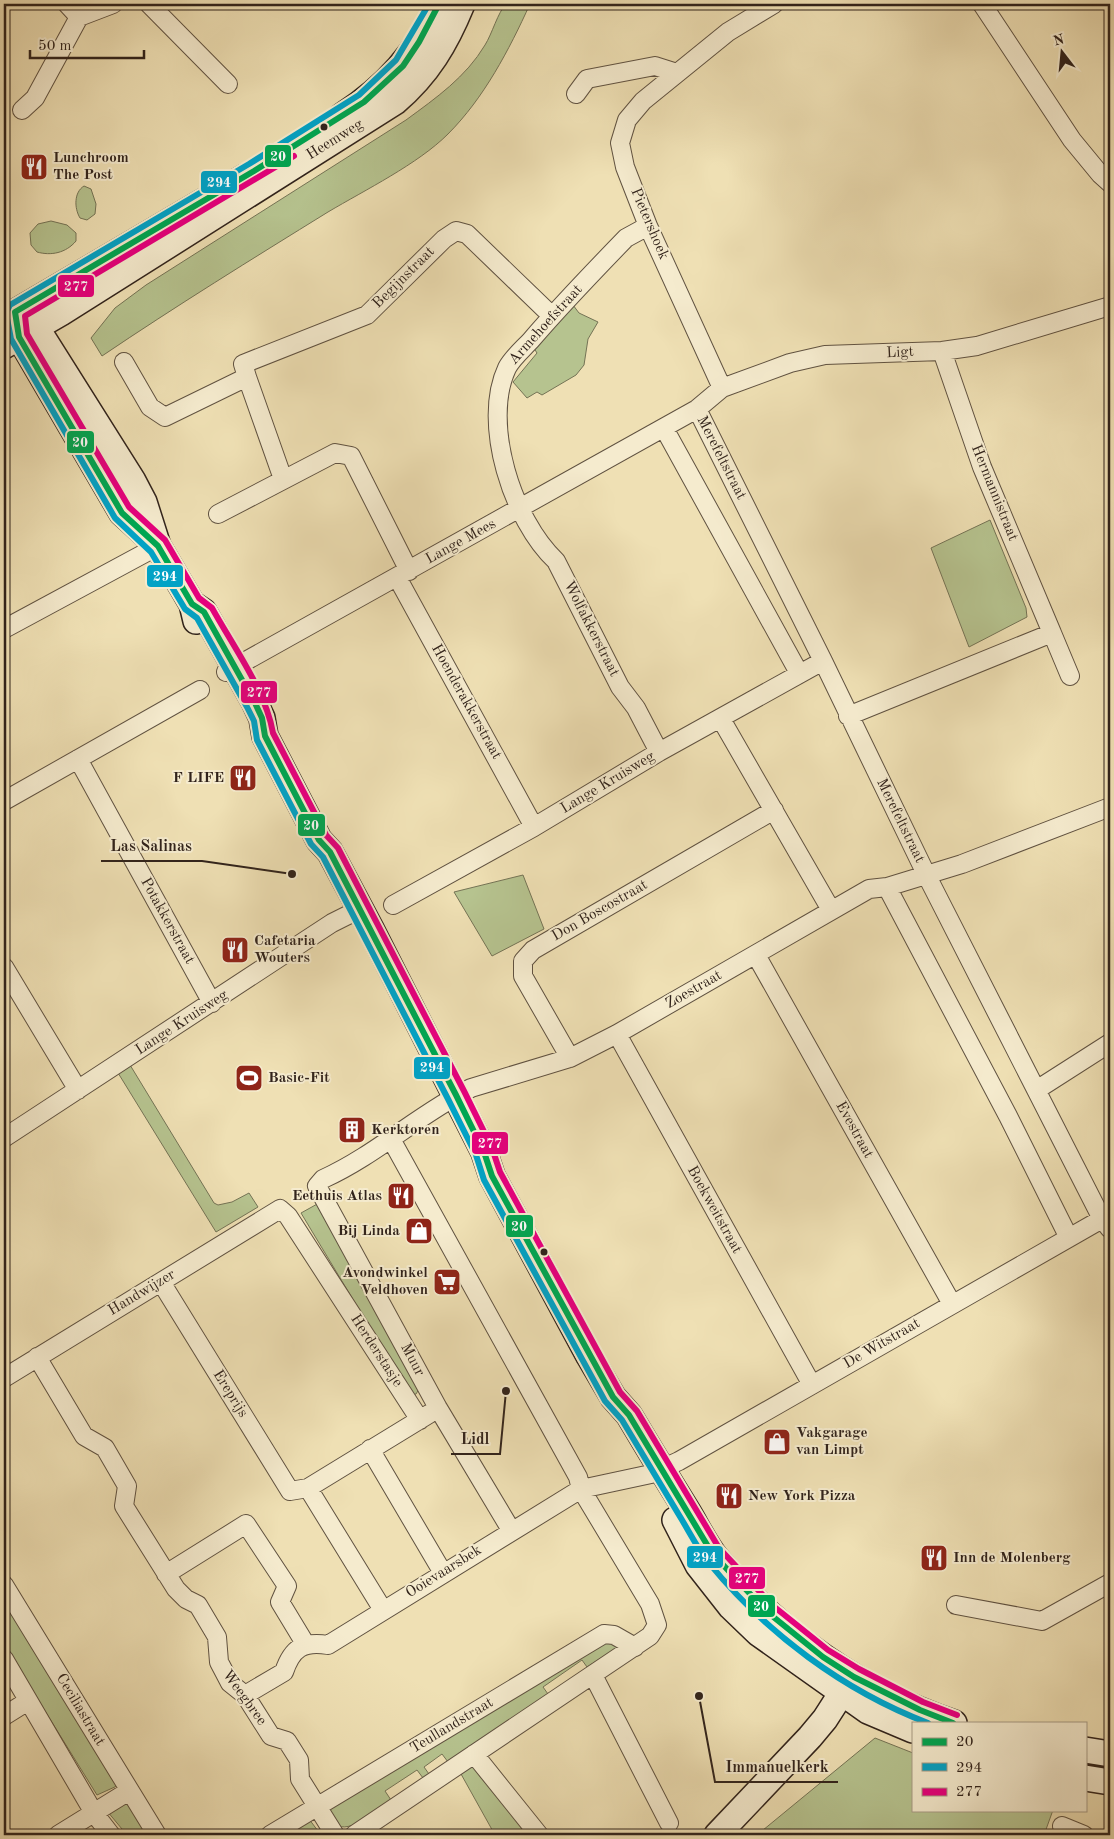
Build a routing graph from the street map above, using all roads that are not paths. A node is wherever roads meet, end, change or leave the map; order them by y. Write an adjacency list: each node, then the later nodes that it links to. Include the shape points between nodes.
1 (67, 4): 8 (street)
2 (113, 4): 8 (street)
3 (149, 4): 10 (street)
4 (439, 4): 17 (main road, Heemweg, via 403,66 364,102)
5 (462, 4): 17 (main road, Heemweg, via 432,64 395,102 61,313)
6 (774, 4): 9 (street, Pietershoek, via 728,32)
7 (982, 4): 13 (street, via 1072,140)
8 (79, 17): 12 (street, via 35,98)
9 (677, 73): 11 (street, via 654,66 587,79); 14 (street, Pietershoek, via 643,101 627,120 620,143 625,167)
10 (228, 84)
11 (576, 94)
12 (22, 110)
13 (1110, 183)
14 (648, 226): 16 (street, Armehoefstraat, via 626,238); 21 (street, Pietershoek)
15 (1110, 306): 18 (street, Ligt, via 977,346)
16 (552, 316): 20 (street, Begijnstraat, via 467,234 456,231 367,315 243,364); 25 (street, Armehoefstraat, via 508,367 498,398 502,464)
17 (16, 328): 27 (main road, via 122,512)
18 (942, 351): 21 (street, Ligt, via 825,355 790,363); 30 (street, Hermannistraat, via 982,467)
19 (124, 362): 20 (street, via 150,407 165,417)
20 (246, 377): 24 (street)
21 (722, 388): 22 (street, Ligt)
22 (697, 409): 23 (street, Lange Mees); 31 (street, Merefeltstraat)
23 (664, 428): 25 (street, Lange Mees); 33 (street)
24 (283, 479): 26 (street); 28 (street, via 335,453 351,456)
25 (519, 509): 28 (street, Lange Mees); 38 (street, Wolfakkerstraat, via 541,547 556,561 620,686 636,708)
26 (218, 514)
27 (158, 546): 29 (street); 32 (main road, via 192,604 204,612)
28 (403, 574): 32 (street, Lange Mees); 43 (street, Hoenderakkerstraat)
29 (4, 629)
30 (1052, 633): 34 (street, Hermannistraat); 36 (street)
31 (823, 661): 33 (street, Lange Kruisweg); 36 (street, Merefeltstraat)
32 (230, 670): 48 (main road, via 262,718 265,736 319,840 330,852)
33 (799, 673): 37 (street, Lange Kruisweg)
34 (1070, 676)
35 (200, 690): 39 (street)
36 (848, 716): 44 (street, Merefeltstraat)
37 (721, 719): 38 (street, Lange Kruisweg); 42 (street)
38 (659, 752): 43 (street, Lange Kruisweg)
39 (78, 759): 40 (street); 51 (street, Potakkerstraat)
40 (4, 801)
41 (1110, 807): 44 (street, Zoestraat)
42 (774, 810): 47 (street); 54 (street, Don Boscostraat, via 533,950 522,961 523,976)
43 (534, 827): 46 (street, Lange Kruisweg)
44 (927, 876): 45 (street, Zoestraat); 55 (street, Merefeltstraat)
45 (887, 887): 47 (street, Zoestraat, via 869,889); 62 (street)
46 (393, 905)
47 (831, 910): 49 (street, Zoestraat)
48 (355, 911): 51 (street, Lange Kruisweg); 57 (main road)
49 (756, 955): 52 (street, Zoestraat); 64 (street, Evestraat)
50 (4, 966): 56 (street)
51 (212, 1003): 56 (street, Lange Kruisweg)
52 (617, 1034): 54 (street, Zoestraat); 67 (street, Boekweitstraat)
53 (1110, 1043): 55 (street)
54 (570, 1058): 57 (street, Zoestraat, via 471,1088)
55 (1038, 1089): 61 (street, Merefeltstraat)
56 (78, 1090): 58 (street, Lange Kruisweg)
57 (451, 1098): 59 (street); 71 (main road, via 484,1152 492,1176)
58 (4, 1138)
59 (391, 1139): 68 (street, Muur, via 323,1179 317,1186); 73 (street, via 578,1477)
60 (280, 1209): 63 (street, Handwijzer); 69 (street, Herderstasje, via 288,1216)
61 (1106, 1224): 62 (street, De Witstraat)
62 (1069, 1238): 64 (street, De Witstraat)
63 (161, 1282): 65 (street, Handwijzer); 72 (street, Ereprijs, via 290,1491)
64 (952, 1304): 67 (street, De Witstraat)
65 (37, 1357): 66 (street, Handwijzer); 76 (street, Weegbree, via 84,1436 105,1448 127,1486 124,1506)
66 (4, 1378)
67 (812, 1385): 71 (street, De Witstraat)
68 (438, 1408): 69 (street); 74 (street, Muur)
69 (420, 1420): 70 (street)
70 (370, 1450): 72 (street); 75 (street)
71 (657, 1472): 73 (street, Ooievaarsbek); 85 (main road, via 698,1565 731,1607 758,1634)
72 (308, 1488): 80 (street)
73 (581, 1490): 74 (street, Ooievaarsbek); 82 (street, via 650,1604 657,1625 650,1636)
74 (511, 1530): 75 (street, Ooievaarsbek)
75 (443, 1573): 80 (street, Ooievaarsbek)
76 (166, 1574): 81 (street, via 246,1524 287,1586 280,1602); 86 (street, Weegbree, via 186,1599 198,1605 217,1637 219,1662 224,1673 230,1683)
77 (1110, 1583): 79 (street, via 1042,1621)
78 (4, 1585): 96 (street, Ceciliastraat)
79 (956, 1604)
80 (382, 1610): 81 (street, Ooievaarsbek, via 328,1644 310,1642)
81 (306, 1645): 86 (street, via 290,1655 284,1672)
82 (634, 1647): 84 (street); 97 (street, Teullandstraat, via 614,1635 604,1634)
83 (4, 1659): 87 (street)
84 (593, 1675): 92 (street); 99 (street)
85 (842, 1681): 89 (main road); 90 (main road, via 868,1711); 108 (main road, via 764,1788)
86 (245, 1695): 97 (street, Weegbree, via 272,1736 287,1742 299,1760 300,1779)
87 (28, 1701): 88 (street); 98 (street)
88 (4, 1716)
89 (951, 1722)
90 (912, 1730)
91 (1086, 1750): 93 (main road)
92 (474, 1754): 106 (street); 107 (street)
93 (1110, 1754)
94 (1086, 1778): 95 (main road)
95 (1110, 1782)
96 (129, 1790): 98 (street); 103 (street, Ceciliastraat)
97 (316, 1808): 104 (street, Teullandstraat); 105 (street, Weegbree)
98 (94, 1813): 101 (street); 102 (street)
99 (670, 1823)
100 (1062, 1826): 109 (street)
101 (58, 1835)
102 (111, 1835)
103 (157, 1835)
104 (270, 1835)
105 (335, 1835)
106 (354, 1835)
107 (540, 1835)
108 (717, 1835)
109 (1084, 1835)

